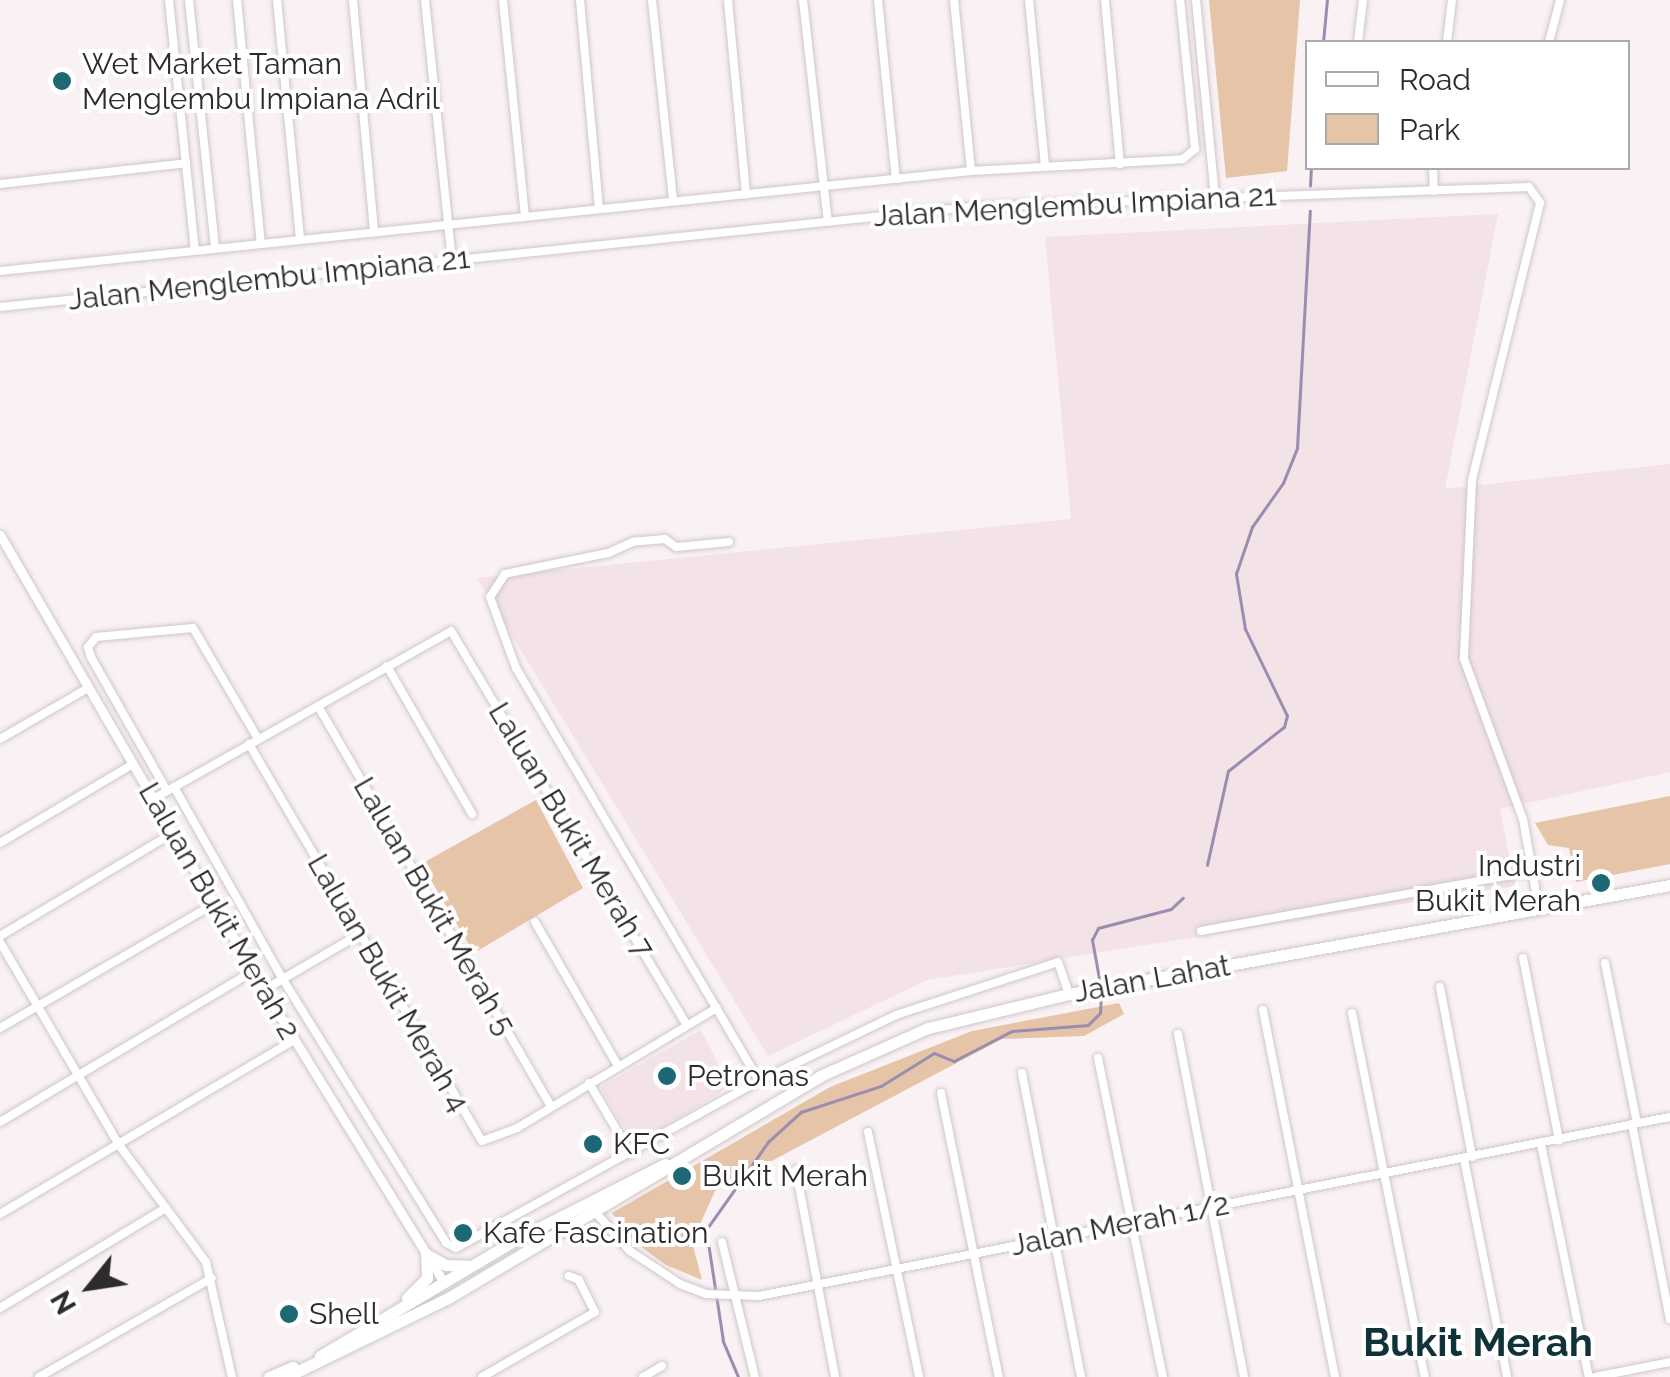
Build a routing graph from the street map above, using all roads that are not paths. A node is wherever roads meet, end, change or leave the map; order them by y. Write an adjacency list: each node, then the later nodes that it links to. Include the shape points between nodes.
1 (169, 0): 24 (street)
2 (189, 0): 43 (street)
3 (236, 0): 42 (street)
4 (277, 0): 41 (street)
5 (352, 0): 40 (street)
6 (426, 0): 39 (street)
7 (503, 0): 37 (street)
8 (580, 0): 36 (street)
9 (652, 0): 35 (street)
10 (728, 0): 33 (street)
11 (803, 0): 31 (street)
12 (878, 0): 29 (street)
13 (954, 0): 28 (street)
14 (1029, 0): 26 (street)
15 (1104, 0): 25 (street)
16 (1180, 0): 25 (street, Jalan Menglembu Impiana 21, via 1195,149 1183,160)
17 (1196, 0): 34 (street)
18 (1363, 0): 21 (street)
19 (1452, 0): 22 (street)
20 (1560, 0): 23 (street)
21 (1358, 40)
22 (1448, 40)
23 (1550, 40)
24 (186, 163): 30 (street); 44 (street)
25 (1120, 164): 26 (street)
26 (1045, 167): 28 (street)
27 (1433, 170): 32 (street)
28 (971, 171): 29 (street)
29 (896, 179): 31 (street)
30 (0, 184)
31 (824, 186): 33 (street); 38 (street)
32 (1434, 191): 34 (street, Jalan Menglembu Impiana 21); 61 (street, Jalan Menglembu Impiana 21, via 1529,187 1540,203 1472,480 1464,659 1523,819)
33 (746, 194): 35 (street)
34 (1215, 196): 38 (street, Jalan Menglembu Impiana 21)
35 (673, 201): 36 (street)
36 (600, 209): 37 (street)
37 (524, 216): 39 (street)
38 (828, 222): 45 (street, Jalan Menglembu Impiana 21)
39 (449, 224): 40 (street); 45 (street)
40 (374, 231): 41 (street)
41 (300, 239): 42 (street)
42 (262, 243): 43 (street)
43 (215, 248): 44 (street)
44 (195, 250): 46 (street)
45 (452, 260): 47 (street, Jalan Menglembu Impiana 21)
46 (0, 271)
47 (0, 307)
48 (0, 535): 51 (street, Laluan Bukit Merah 2)
49 (729, 542): 77 (street, via 676,548 665,539 632,542 505,574 490,597 516,668)
50 (387, 666): 52 (street); 58 (street); 80 (street, Laluan Bukit Merah 7, via 446,632 456,634)
51 (88, 688): 53 (street); 55 (street, Laluan Bukit Merah 2)
52 (318, 706): 54 (street); 91 (street, Laluan Bukit Merah 5)
53 (0, 740)
54 (254, 742): 56 (street); 56 (street, Laluan Bukit Merah 2, via 193,628 96,637 90,657); 67 (street, Laluan Bukit Merah 4)
55 (132, 764): 57 (street, Laluan Bukit Merah 2); 60 (street)
56 (170, 789): 57 (street); 72 (street, Laluan Bukit Merah 2)
57 (153, 799): 59 (street, Laluan Bukit Merah 2)
58 (472, 814)
59 (173, 833): 63 (street, Laluan Bukit Merah 2); 68 (street)
60 (0, 843)
61 (1534, 872): 64 (street, Jalan Menglembu Impiana 21); 66 (street)
62 (1670, 885): 64 (main road, Jalan Lahat)
63 (214, 904): 71 (street, Laluan Bukit Merah 2); 76 (street)
64 (1539, 909): 75 (main road, Jalan Lahat)
65 (535, 922): 85 (street)
66 (1201, 930)
67 (360, 934): 72 (street); 91 (street, Laluan Bukit Merah 4, via 477,1137 491,1142)
68 (0, 939): 76 (street)
69 (1523, 958): 98 (street)
70 (1606, 963): 96 (street)
71 (253, 972): 74 (street, Laluan Bukit Merah 2); 87 (street)
72 (282, 978): 74 (street); 92 (street, Laluan Bukit Merah 2)
73 (1440, 987): 102 (street)
74 (264, 990): 83 (street, Laluan Bukit Merah 2)
75 (1069, 994): 88 (street, via 1058,962 896,1015); 103 (main road, Jalan Lahat, via 998,1008 885,1044)
76 (37, 1006): 81 (street); 87 (street)
77 (717, 1008): 80 (street, Laluan Bukit Merah 4); 88 (street)
78 (1264, 1010): 106 (street)
79 (1352, 1013): 105 (street)
80 (687, 1025): 85 (street, Laluan Bukit Merah 4)
81 (0, 1028)
82 (1178, 1034): 107 (street)
83 (294, 1040): 94 (street, Laluan Bukit Merah 2); 100 (street)
84 (1098, 1058): 111 (street)
85 (618, 1066): 89 (street, Laluan Bukit Merah 4)
86 (1022, 1073): 112 (street)
87 (78, 1076): 95 (street); 100 (street)
88 (759, 1081): 101 (street)
89 (590, 1082): 91 (street, Laluan Bukit Merah 4); 101 (street)
90 (941, 1093): 117 (street)
91 (550, 1105)
92 (361, 1106): 94 (street); 101 (street, Laluan Bukit Merah 2, via 446,1243 467,1247)
93 (1670, 1116): 96 (street, Jalan Merah 1/2)
94 (343, 1118): 116 (street, Laluan Bukit Merah 2)
95 (0, 1122)
96 (1634, 1124): 98 (street, Jalan Merah 1/2); 126 (street)
97 (868, 1132): 119 (street)
98 (1559, 1140): 99 (street, Jalan Merah 1/2)
99 (1541, 1144): 102 (street, Jalan Merah 1/2); 147 (street)
100 (119, 1145): 108 (street); 110 (street)
101 (631, 1154)
102 (1468, 1158): 105 (street, Jalan Merah 1/2); 146 (street)
103 (660, 1165): 109 (main road, Jalan Lahat); 113 (main road, Jalan Lahat)
104 (796, 1170): 123 (street)
105 (1386, 1173): 106 (street, Jalan Merah 1/2); 145 (street)
106 (1300, 1190): 107 (street, Jalan Merah 1/2); 144 (street)
107 (1211, 1206): 111 (street, Jalan Merah 1/2); 143 (street)
108 (166, 1208): 121 (street); 125 (street)
109 (596, 1213): 113 (main road); 115 (main road, Jalan Lahat); 124 (street, Jalan Merah 1/2, via 655,1272 706,1294)
110 (0, 1214)
111 (1133, 1221): 112 (street, Jalan Merah 1/2); 142 (street)
112 (1054, 1238): 117 (street, Jalan Merah 1/2); 141 (street)
113 (517, 1239): 118 (main road, Jalan Lahat)
114 (722, 1242): 124 (street)
115 (528, 1251): 122 (main road, via 457,1285); 127 (main road, Jalan Lahat)
116 (426, 1254): 118 (main road, via 446,1265); 122 (street, Laluan Bukit Merah 2); 128 (main road, via 420,1287)
117 (975, 1254): 119 (street, Jalan Merah 1/2); 140 (street)
118 (474, 1265): 122 (main road, Jalan Lahat)
119 (899, 1272): 123 (street, Jalan Merah 1/2); 139 (street)
120 (569, 1276): 135 (street, via 579,1280 595,1312)
121 (212, 1278): 131 (street); 132 (street)
122 (444, 1283): 127 (main road, via 432,1301); 128 (main road, Jalan Lahat)
123 (817, 1285): 124 (street, Jalan Merah 1/2); 138 (street)
124 (737, 1296): 137 (street)
125 (0, 1308)
126 (1670, 1319)
127 (367, 1341): 134 (main road, Jalan Lahat)
128 (342, 1344): 133 (main road, Jalan Lahat)
129 (1670, 1362): 147 (street)
130 (662, 1366): 136 (street)
131 (39, 1377)
132 (232, 1377)
133 (269, 1377)
134 (286, 1377)
135 (482, 1377)
136 (643, 1377)
137 (754, 1377)
138 (835, 1377)
139 (918, 1377)
140 (999, 1377)
141 (1081, 1377)
142 (1163, 1377)
143 (1244, 1377)
144 (1336, 1377)
145 (1425, 1377)
146 (1506, 1377)
147 (1592, 1377)

